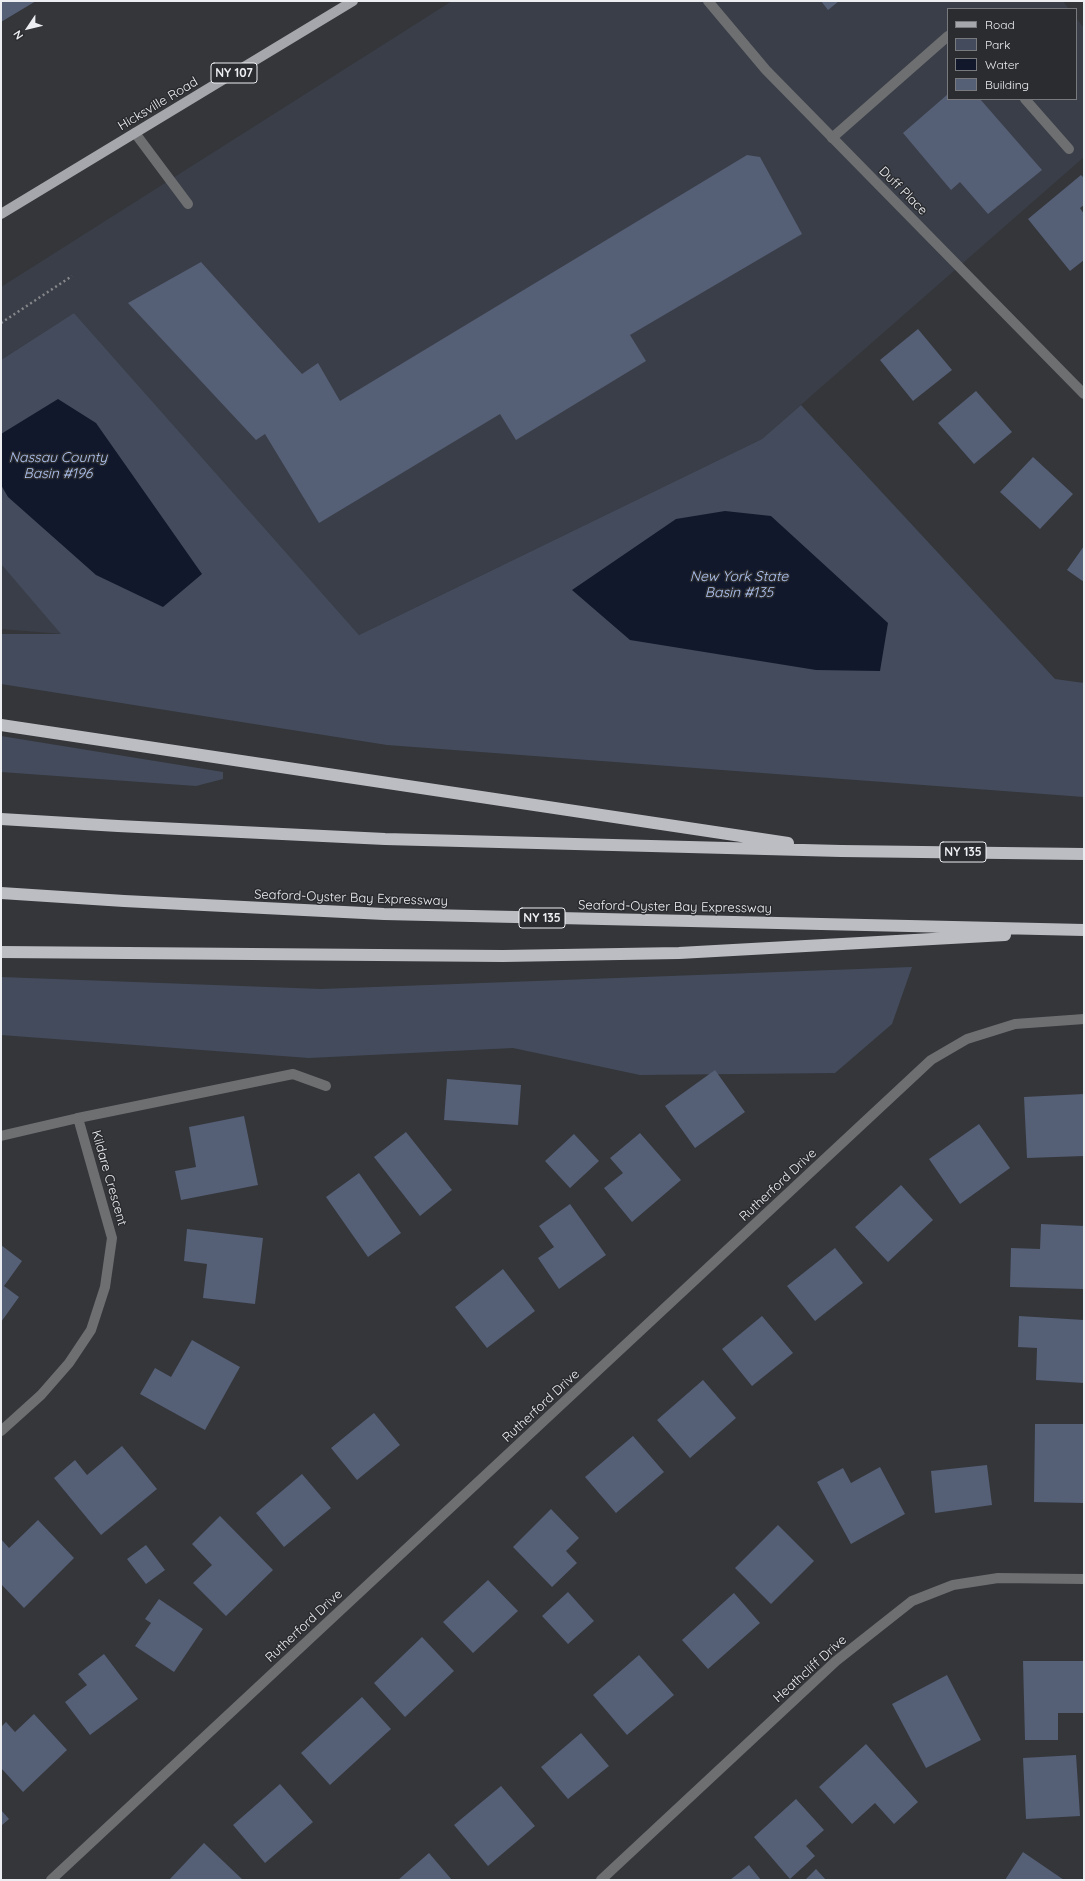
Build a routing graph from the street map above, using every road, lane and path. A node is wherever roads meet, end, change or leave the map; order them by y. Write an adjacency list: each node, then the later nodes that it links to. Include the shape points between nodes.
1 (353, 1): 5 (main road, Hicksville Road / NY 107)
2 (708, 1): 6 (street, Duff Place, via 766,70)
3 (947, 37): 6 (street)
4 (1026, 100): 7 (street)
5 (135, 133): 8 (main road, Hicksville Road / NY 107); 9 (street)
6 (832, 138): 14 (street, Duff Place)
7 (1068, 149)
8 (18, 204): 10 (main road, Hicksville Road / NY 107); 11 (main road, Hicksville Road / NY 107)
9 (188, 204)
10 (1, 214)
11 (1, 221)
12 (72, 276): 13 (path)
13 (1, 323)
14 (1084, 394)
15 (1, 725): 17 (highway)
16 (1, 818): 17 (highway, NY 135, via 378,839)
17 (841, 851): 18 (highway, NY 135)
18 (1084, 854)
19 (1, 893): 20 (highway, Seaford-Oyster Bay Expressway / NY 135, via 124,902 384,914)
20 (1084, 930): 21 (highway, via 679,953 503,956)
21 (1, 952)
22 (1084, 1019): 28 (street, Rutherford Drive, via 1015,1024 967,1039 931,1060)
23 (326, 1086): 24 (street, via 293,1074)
24 (78, 1118): 25 (street, Kildare Crescent); 26 (street, Kildare Crescent, via 112,1238 105,1286 90,1330 69,1363 41,1395)
25 (1, 1136)
26 (1, 1431)
27 (1084, 1579): 29 (street, Heathcliff Drive, via 998,1578 953,1586 912,1601 836,1661)
28 (51, 1880)
29 (601, 1880)

